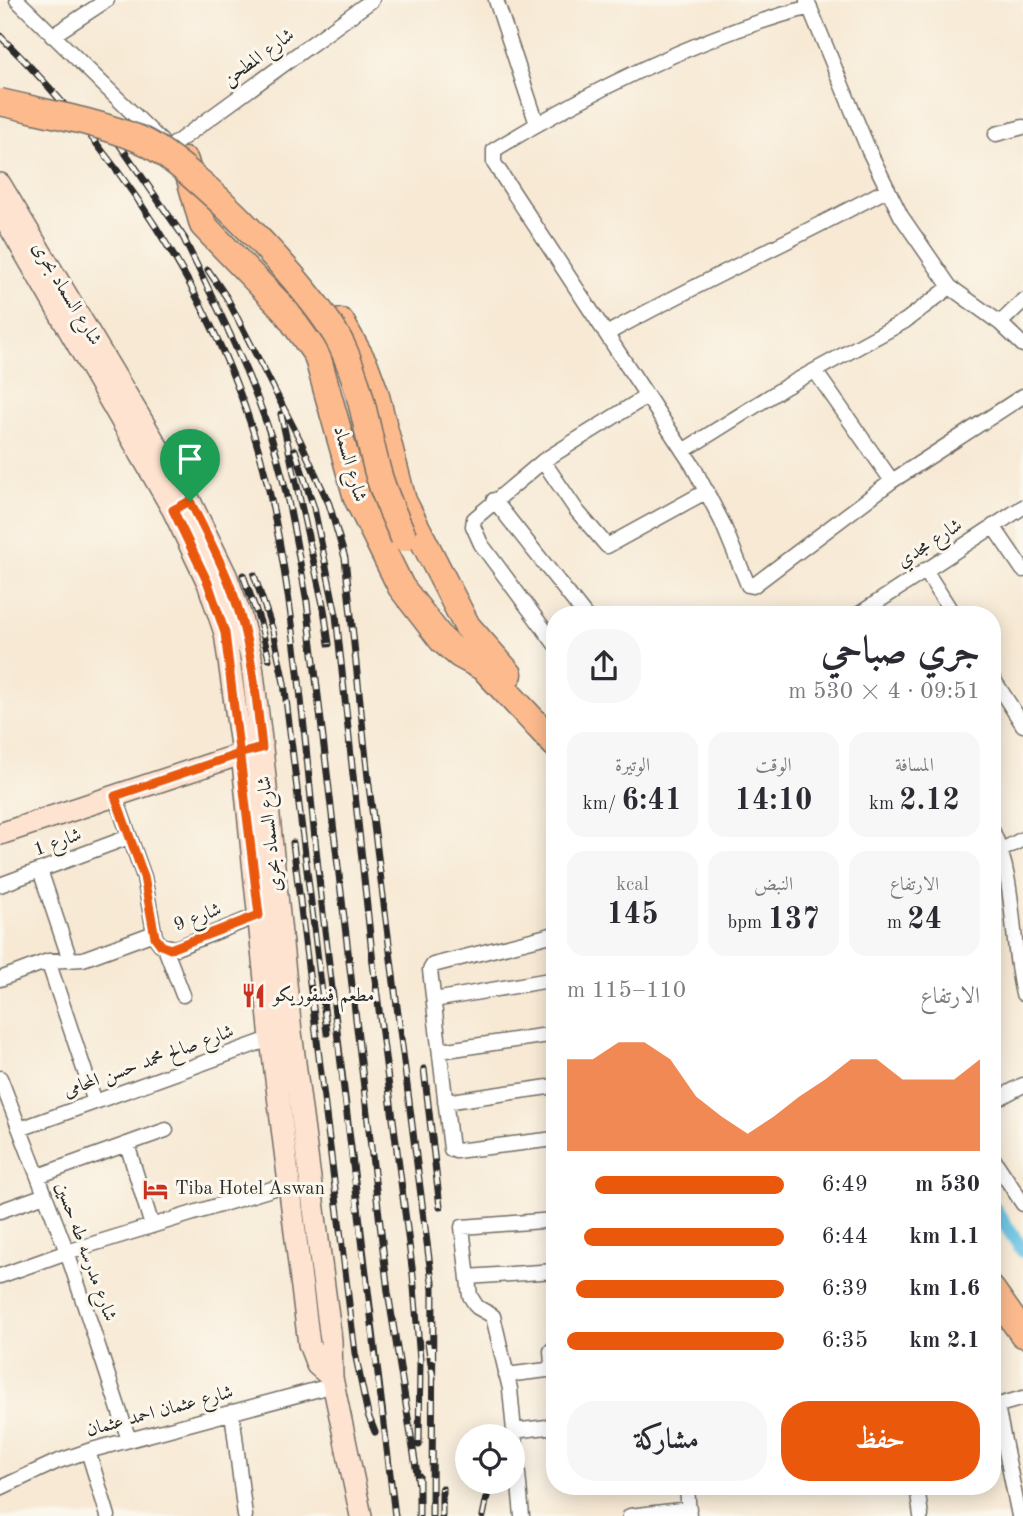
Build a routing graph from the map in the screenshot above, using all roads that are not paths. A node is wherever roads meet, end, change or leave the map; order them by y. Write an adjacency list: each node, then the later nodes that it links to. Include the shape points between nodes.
1 (18, 0): 8 (street, شارع السماد)
2 (107, 0): 8 (street)
3 (344, 0): 7 (street)
4 (372, 0): 7 (street, شارع المطحن)
5 (496, 0): 11 (street)
6 (808, 2): 11 (street, via 628,77); 14 (street); 14 (street)
7 (351, 14): 15 (street, شارع المطحن)
8 (52, 36): 15 (street, شارع السماد)
9 (0, 102): 33 (highway, bridge, via 121,133 159,150 192,175 273,257 320,309 342,345 364,403)
10 (0, 114): 33 (highway, via 117,145 160,164 201,199 318,331 347,396 366,480)
11 (537, 124): 21 (street, via 494,150 492,160)
12 (1023, 127): 13 (street)
13 (996, 134)
14 (869, 151): 16 (street)
15 (177, 154): 39 (highway, شارع السماد, via 285,256 352,339 375,392 403,501); 41 (highway, شارع السماد, via 203,225 285,310 317,355 358,498 401,587 442,640)
16 (888, 189): 18 (street); 21 (street)
17 (3, 201): 46 (street, شارع السماد بحرى, via 181,505 217,579 251,657)
18 (950, 287): 20 (street); 23 (street, via 905,321)
19 (1023, 301): 20 (street)
20 (1000, 323): 22 (street)
21 (608, 333): 24 (street)
22 (1023, 345)
23 (815, 371): 26 (street); 28 (street)
24 (647, 396): 26 (street); 27 (street)
25 (1023, 396): 28 (street)
26 (683, 451): 29 (street)
27 (543, 461): 29 (street, via 607,546); 30 (street)
28 (892, 481): 29 (street, via 750,586 745,584)
29 (707, 491)
30 (494, 500): 36 (street); 40 (street, via 474,519 478,539)
31 (1023, 507): 32 (street, شارع مجدي)
32 (993, 526): 34 (street, شارع مجدي); 35 (street)
33 (398, 542): 39 (highway); 41 (highway, via 426,597)
34 (925, 570): 37 (street, شارع مجدي); 38 (street)
35 (1023, 570)
36 (578, 606)
37 (883, 606)
38 (948, 606)
39 (467, 626): 43 (highway, شارع السماد)
40 (546, 632)
41 (484, 668): 45 (highway, شارع السماد)
42 (1001, 691): 44 (street)
43 (546, 715)
44 (1023, 725)
45 (546, 734)
46 (252, 751): 47 (street); 55 (street, شارع السماد بحرى)
47 (115, 796): 48 (street); 49 (street, شارع 9)
48 (0, 834)
49 (129, 837): 52 (street, شارع 1); 56 (street, شارع 9, via 144,877)
50 (1023, 839): 51 (street)
51 (1001, 850)
52 (40, 870): 54 (street, شارع 1); 59 (street)
53 (1001, 874): 63 (street)
54 (0, 885)
55 (269, 911): 58 (street, شارع 9, via 176,948); 66 (street, شارع السماد بحرى)
56 (154, 933): 58 (street, شارع 9); 59 (street)
57 (546, 936): 65 (street, via 433,965)
58 (165, 948): 64 (street)
59 (70, 960): 60 (street)
60 (48, 961): 61 (street); 74 (street)
61 (0, 979)
62 (546, 981): 65 (street)
63 (1023, 994)
64 (183, 995)
65 (434, 1000): 68 (street)
66 (281, 1035): 74 (street, شارع صالح محمد حسن المحامى); 82 (street, شارع السماد بحرى); 96 (street, شارع السماد بحرى, via 331,1340)
67 (546, 1035): 68 (street)
68 (440, 1051): 75 (street)
69 (0, 1078): 72 (street, شارع مدرسه طه حسين)
70 (1023, 1085): 73 (street)
71 (546, 1087): 75 (street)
72 (3, 1094): 76 (street, شارع مدرسه طه حسين)
73 (1001, 1097)
74 (95, 1102): 76 (street, شارع صالح محمد حسن المحامى)
75 (445, 1102): 78 (street, via 451,1149 456,1151)
76 (20, 1129): 81 (street, شارع مدرسه طه حسين)
77 (166, 1130): 79 (street)
78 (546, 1140)
79 (127, 1144): 81 (street); 87 (street)
80 (1001, 1171): 84 (street)
81 (38, 1176): 83 (street, شارع مدرسه طه حسين)
82 (288, 1184): 87 (street); 96 (street, شارع السماد بحرى, via 309,1344 317,1365)
83 (45, 1195): 85 (street); 88 (street, شارع مدرسه طه حسين)
84 (1023, 1204)
85 (0, 1211)
86 (546, 1221): 91 (street, via 466,1225 462,1229)
87 (152, 1226): 88 (street)
88 (67, 1252): 90 (street); 104 (street, شارع مدرسه طه حسين)
89 (546, 1272): 91 (street)
90 (0, 1276)
91 (468, 1277): 95 (street, via 472,1301 493,1316)
92 (1001, 1305): 93 (highway)
93 (1023, 1334)
94 (546, 1370): 95 (street)
95 (506, 1375): 100 (street)
96 (333, 1382): 99 (street, شارع عثمان احمد عثمان); 113 (street, شارع السماد بحرى)
97 (1023, 1398): 98 (street)
98 (1001, 1405)
99 (232, 1412): 104 (street, شارع عثمان احمد عثمان); 112 (street)
100 (513, 1424)
101 (546, 1427): 102 (street)
102 (525, 1429)
103 (1001, 1434): 117 (street)
104 (129, 1440): 105 (street, شارع عثمان احمد عثمان)
105 (88, 1451): 106 (street, شارع عثمان احمد عثمان); 111 (street)
106 (0, 1488)
107 (520, 1494): 114 (street)
108 (688, 1495): 110 (street)
109 (918, 1495): 116 (street)
110 (689, 1513): 115 (street)
111 (108, 1516)
112 (245, 1516)
113 (360, 1516)
114 (522, 1516)
115 (630, 1516)
116 (921, 1516)
117 (1019, 1516)

